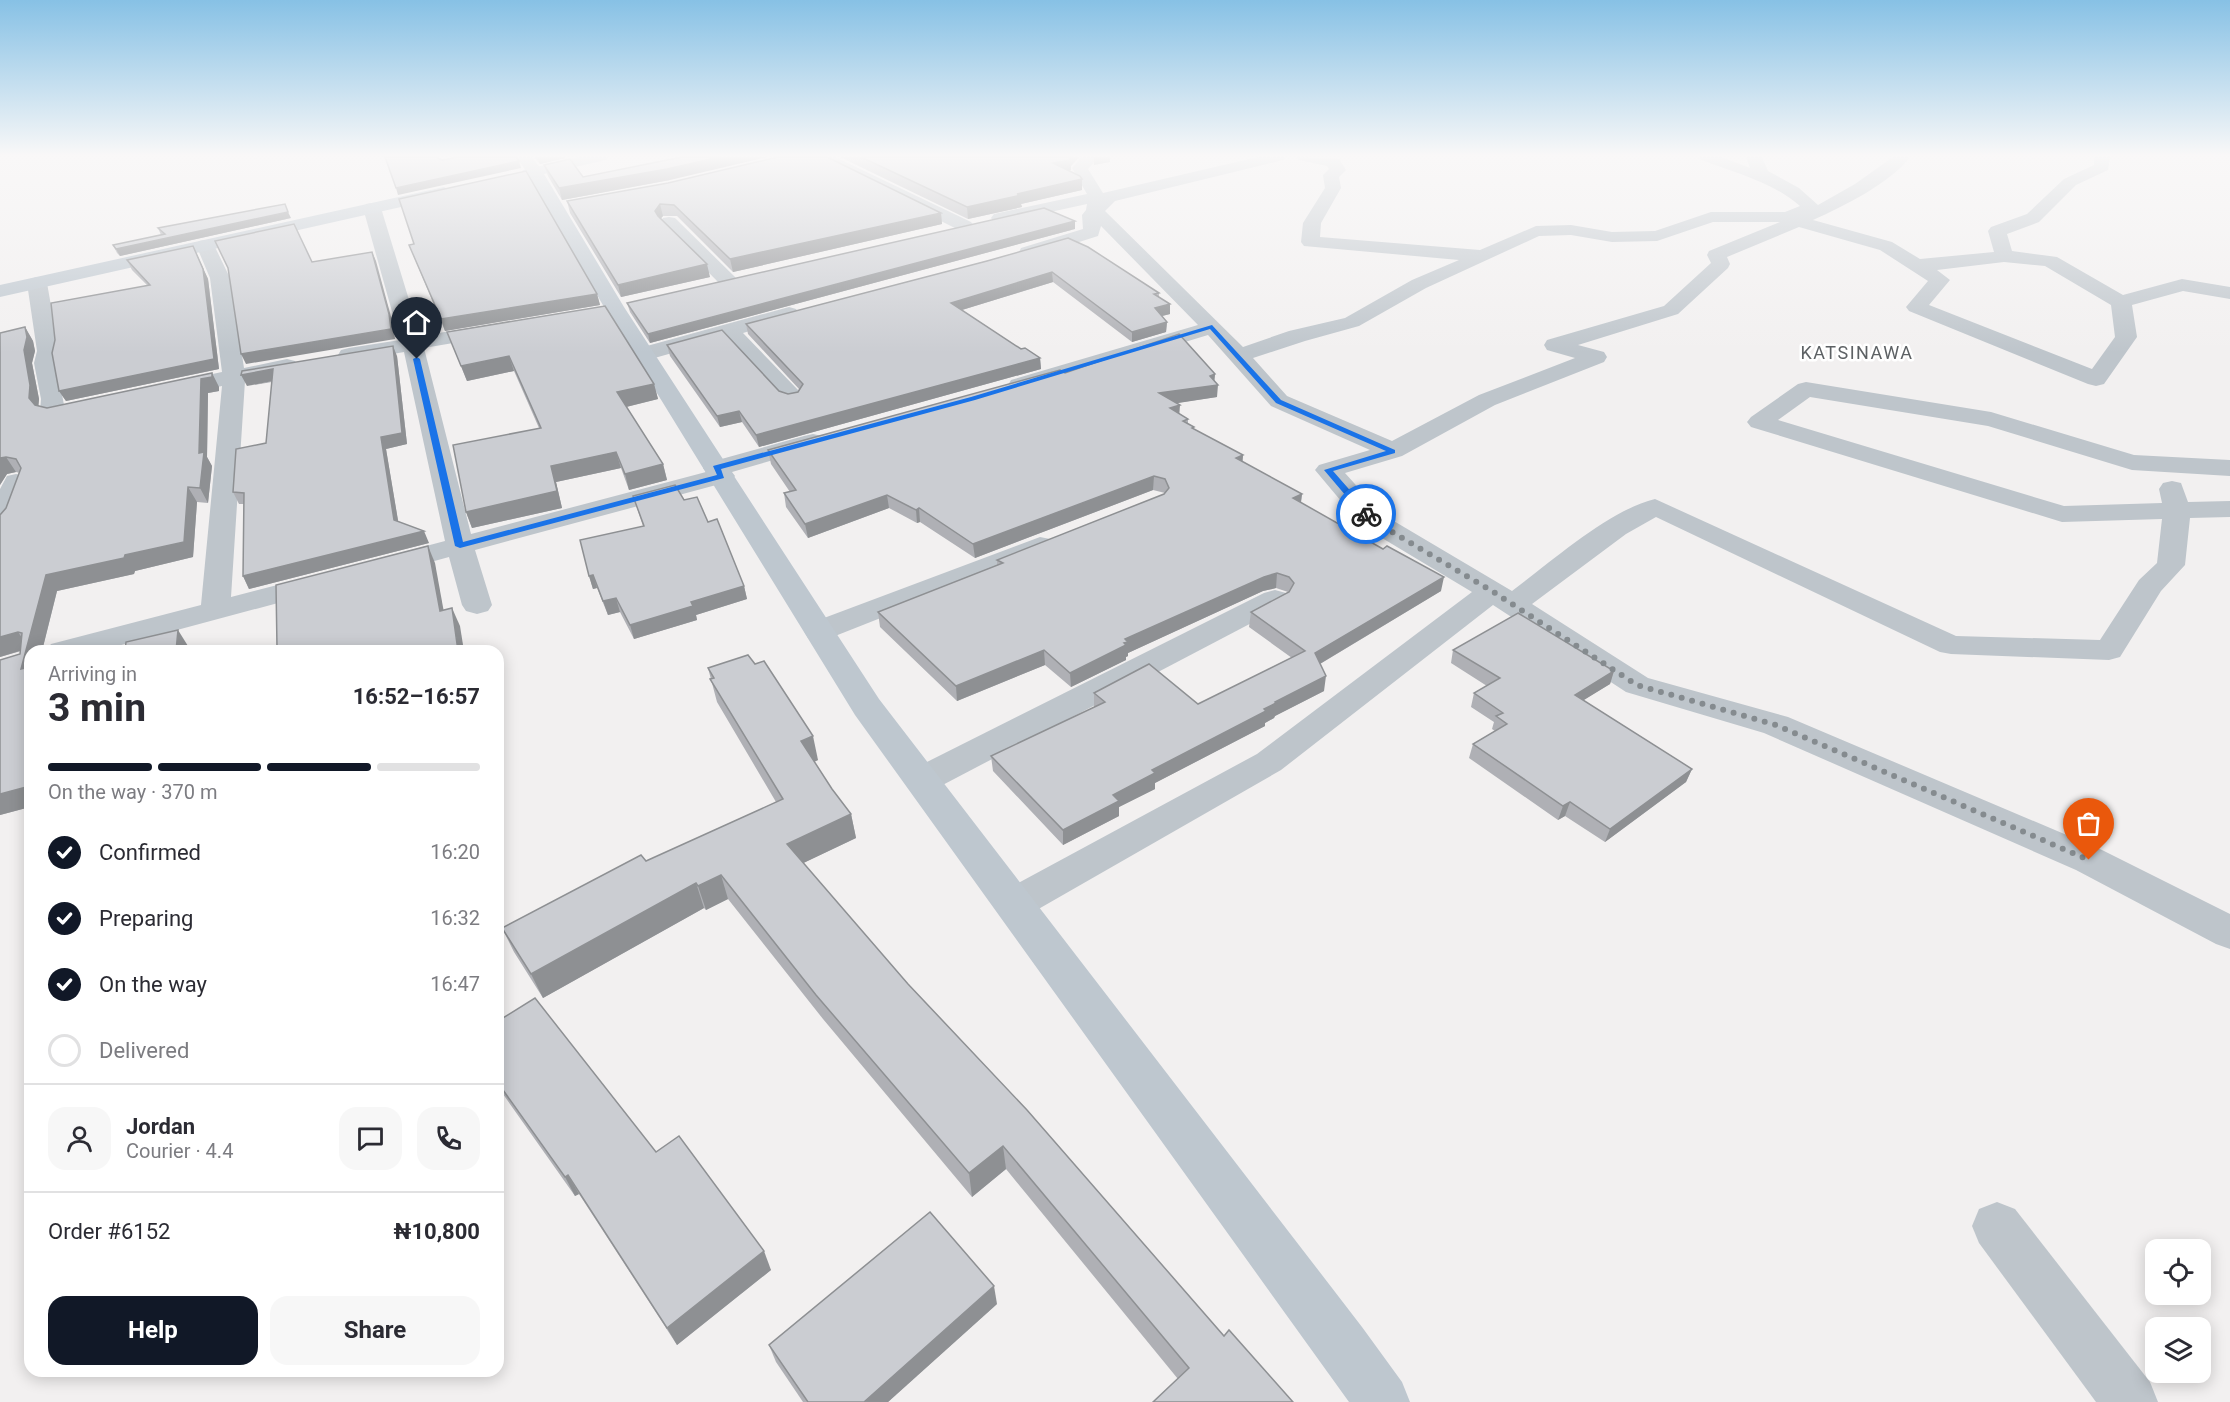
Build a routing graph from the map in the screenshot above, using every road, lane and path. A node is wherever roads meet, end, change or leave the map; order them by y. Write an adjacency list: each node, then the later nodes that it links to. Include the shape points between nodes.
1 (307, 222): 16 (street)
2 (376, 222): 32 (street)
3 (575, 222): 33 (street, via 615,308)
4 (669, 222): 22 (street)
5 (958, 222): 14 (street)
6 (986, 222): 14 (street)
7 (1091, 222): 17 (street, via 1092,232)
8 (1113, 222): 30 (street)
9 (1312, 222): 18 (street, via 1310,242)
10 (1696, 222): 18 (street, via 1657,237 1536,231)
11 (1786, 222): 41 (street, via 1716,255 1721,264 1671,310 1555,345 1596,357 1487,400)
12 (1805, 222): 20 (street, via 1886,246)
13 (2021, 222): 19 (street, via 1997,231)
14 (965, 226): 15 (street)
15 (942, 232)
16 (205, 245): 23 (street); 35 (street, via 220,278)
17 (1014, 256)
18 (1483, 256): 34 (street, via 1419,284 1352,322)
19 (2004, 256): 20 (street); 27 (street, via 2050,261)
20 (1916, 265): 27 (street, via 1940,279 1916,307 2096,379 2126,337)
21 (751, 276): 22 (street)
22 (728, 281): 24 (street)
23 (37, 283): 25 (street); 39 (street, via 48,351 45,363 52,412)
24 (705, 286)
25 (0, 291)
26 (2230, 293): 27 (street, via 2182,285)
27 (2121, 302)
28 (807, 309): 31 (street)
29 (514, 327): 32 (street)
30 (1212, 327): 34 (street); 36 (street)
31 (729, 330): 33 (street); 38 (street)
32 (412, 344): 35 (street); 51 (street)
33 (644, 354): 44 (street)
34 (1239, 356): 41 (street, via 1279,401)
35 (234, 375): 37 (street); 55 (street)
36 (995, 392)
37 (156, 393)
38 (791, 396)
39 (111, 402)
40 (840, 434): 44 (street)
41 (1393, 451): 52 (street, via 1328,470 1372,520)
42 (2166, 464): 43 (street); 46 (street); 48 (street); 48 (street, via 2132,462 1990,420 1806,389 1759,422 2062,514)
43 (2230, 468)
44 (719, 472): 51 (street); 56 (street)
45 (16, 482): 49 (street)
46 (2230, 482)
47 (2230, 509): 48 (street)
48 (2177, 510): 52 (street, via 2171,565 2149,586 2109,650 1951,645 1655,507)
49 (0, 522)
50 (1064, 535): 56 (street)
51 (460, 546): 54 (street); 55 (street)
52 (1502, 598): 59 (street, via 1269,762); 60 (street, via 1637,685 1776,725 2089,860)
53 (1275, 599): 58 (street)
54 (477, 605)
55 (215, 610): 57 (street)
56 (819, 631): 58 (street, via 867,706)
57 (84, 645)
58 (922, 780): 59 (street)
59 (1014, 904): 62 (street)
60 (2230, 933)
61 (1997, 1226): 63 (street)
62 (1382, 1402)
63 (2130, 1402)

